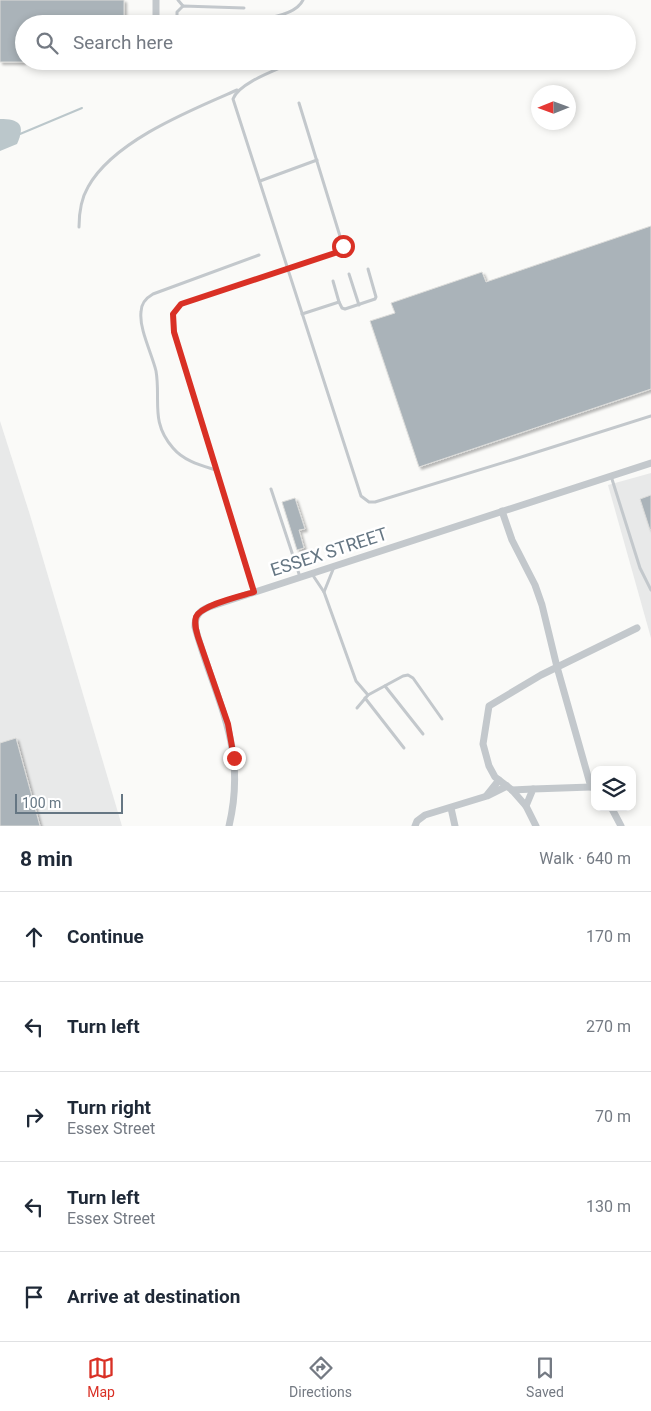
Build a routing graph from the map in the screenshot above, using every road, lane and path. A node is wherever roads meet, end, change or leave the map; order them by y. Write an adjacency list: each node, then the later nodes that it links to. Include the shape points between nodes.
1 (156, 0): 6 (street)
2 (178, 0): 4 (lane)
3 (303, 0): 8 (lane, via 299,7)
4 (183, 6): 5 (lane); 7 (lane)
5 (244, 8)
6 (156, 15)
7 (178, 15)
8 (281, 15)
9 (277, 70): 10 (lane)
10 (238, 90): 13 (lane, via 233,99); 14 (lane, via 185,114 118,153 88,186 79,212)
11 (299, 103): 12 (lane)
12 (317, 160): 13 (lane); 16 (lane, via 343,246 338,252)
13 (260, 181): 16 (lane)
14 (79, 227)
15 (259, 255): 25 (lane, via 153,294 142,304 140,313 156,371 157,416 163,432 173,448 186,458)
16 (288, 269): 22 (lane); 25 (lane, via 181,304 173,314 174,332)
17 (368, 269): 21 (lane, via 376,298)
18 (349, 274): 21 (lane)
19 (333, 281): 20 (lane)
20 (339, 302): 21 (lane, via 343,308); 22 (lane)
21 (359, 304)
22 (302, 314): 23 (lane, via 360,493 369,502)
23 (651, 416)
24 (651, 464): 26 (street, ESSEX STREET)
25 (217, 470): 33 (lane)
26 (611, 476): 28 (street, ESSEX STREET); 32 (lane, via 640,568)
27 (271, 490): 31 (lane)
28 (502, 511): 29 (street, ESSEX STREET); 36 (street, via 539,596)
29 (334, 567): 30 (street, ESSEX STREET); 34 (lane)
30 (312, 574): 31 (street, ESSEX STREET); 34 (lane)
31 (300, 577): 33 (street, ESSEX STREET)
32 (651, 590)
33 (254, 592): 52 (street, ESSEX STREET, via 204,609 195,622 232,741 234,787)
34 (324, 592): 38 (lane, via 356,681)
35 (637, 628): 36 (street)
36 (557, 667): 43 (street, via 489,706 483,744 490,771); 44 (street)
37 (385, 686): 38 (lane); 40 (lane, via 408,675); 41 (lane)
38 (367, 697): 39 (lane); 42 (lane)
39 (357, 708)
40 (442, 718)
41 (423, 734)
42 (404, 748)
43 (500, 780): 46 (street); 48 (street)
44 (591, 780)
45 (591, 787): 47 (street)
46 (510, 788): 47 (street); 48 (street); 49 (street)
47 (533, 789): 49 (street)
48 (487, 796): 50 (street)
49 (526, 806): 55 (street)
50 (451, 808): 53 (street, via 425,815); 54 (street)
51 (612, 811): 56 (street)
52 (228, 826)
53 (415, 826)
54 (455, 826)
55 (536, 826)
56 (621, 826)

